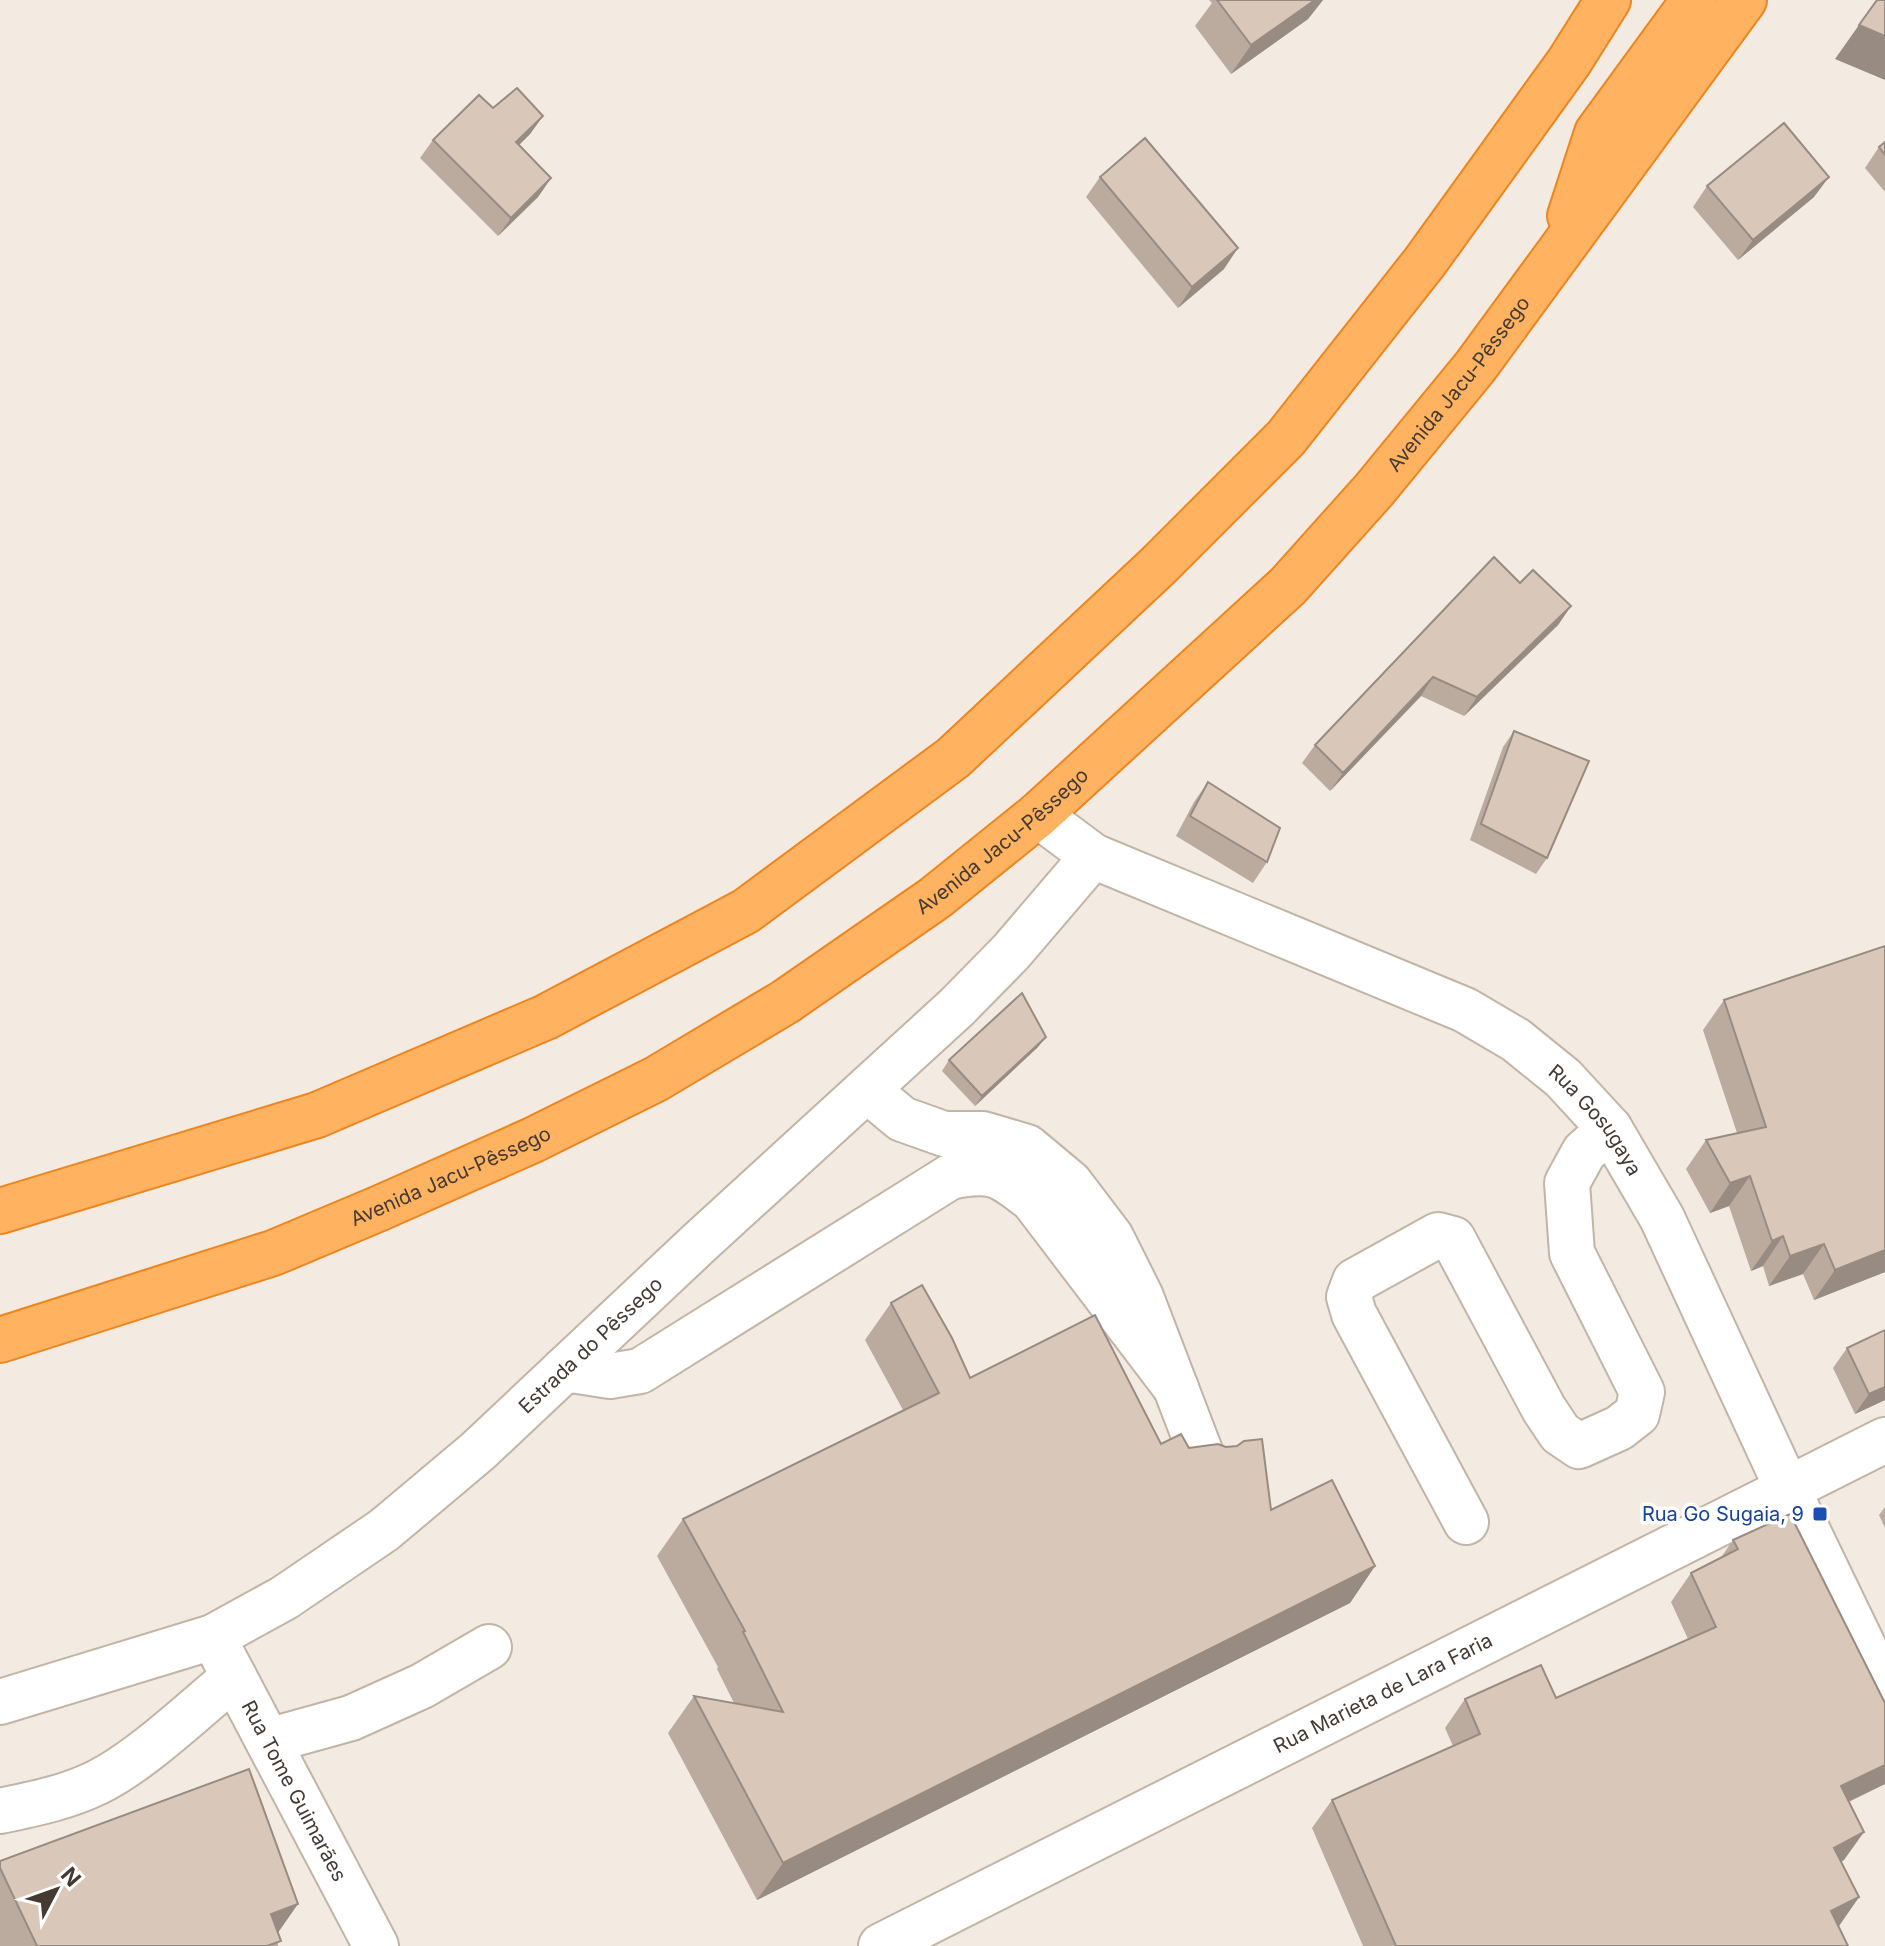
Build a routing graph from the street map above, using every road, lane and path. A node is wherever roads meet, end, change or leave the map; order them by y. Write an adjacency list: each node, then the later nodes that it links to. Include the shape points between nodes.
1 (1608, 0): 9 (highway, via 1424,263 1286,438 953,758 746,911 546,1017 317,1115)
2 (1694, 0): 4 (highway, via 1597,133)
3 (1744, 0): 4 (highway, Avenida Jacu-Pêssego)
4 (1559, 253): 5 (highway, Avenida Jacu-Pêssego, via 1475,367 1288,586)
5 (1038, 815): 6 (street, Rua Gosugaya); 10 (highway, Avenida Jacu-Pêssego, via 935,898 785,1002 656,1079 533,1140 273,1253)
6 (1093, 856): 7 (street, Estrada do Pêssego, via 1011,952); 8 (street, Rua Gosugaya, via 1465,1010 1551,1068)
7 (867, 1090): 11 (street, Estrada do Pêssego); 12 (street, via 902,1119 944,1134 983,1134 1027,1147 1070,1183 1111,1237)
8 (1610, 1129): 15 (street, Rua Gosugaya, via 1662,1218); 16 (street, via 1584,1152 1567,1183 1572,1253 1642,1392 1637,1414 1619,1428 1579,1446 1560,1433 1453,1239 1438,1235 1355,1281 1349,1297)
9 (0, 1211)
10 (0, 1340)
11 (565, 1369): 12 (street, via 610,1376 640,1371 950,1177 980,1171 1007,1179 1033,1200); 17 (street, Estrada do Pêssego, via 384,1530 284,1598)
12 (1176, 1388): 14 (street)
13 (1885, 1440): 15 (street, Rua Marieta de Lara Faria)
14 (1203, 1459)
15 (1787, 1488): 20 (street, Rua Gosugaya); 25 (street, Rua Marieta de Lara Faria)
16 (1466, 1522)
17 (213, 1637): 19 (street, Rua Tome Guimarães); 21 (street, Estrada do Pêssego)
18 (489, 1647): 22 (street, via 422,1686 351,1718)
19 (234, 1677): 22 (street, Rua Tome Guimarães); 23 (street, via 97,1783)
20 (1885, 1691)
21 (0, 1702)
22 (268, 1741): 24 (street, Rua Tome Guimarães)
23 (0, 1811)
24 (376, 1946)
25 (881, 1946)

